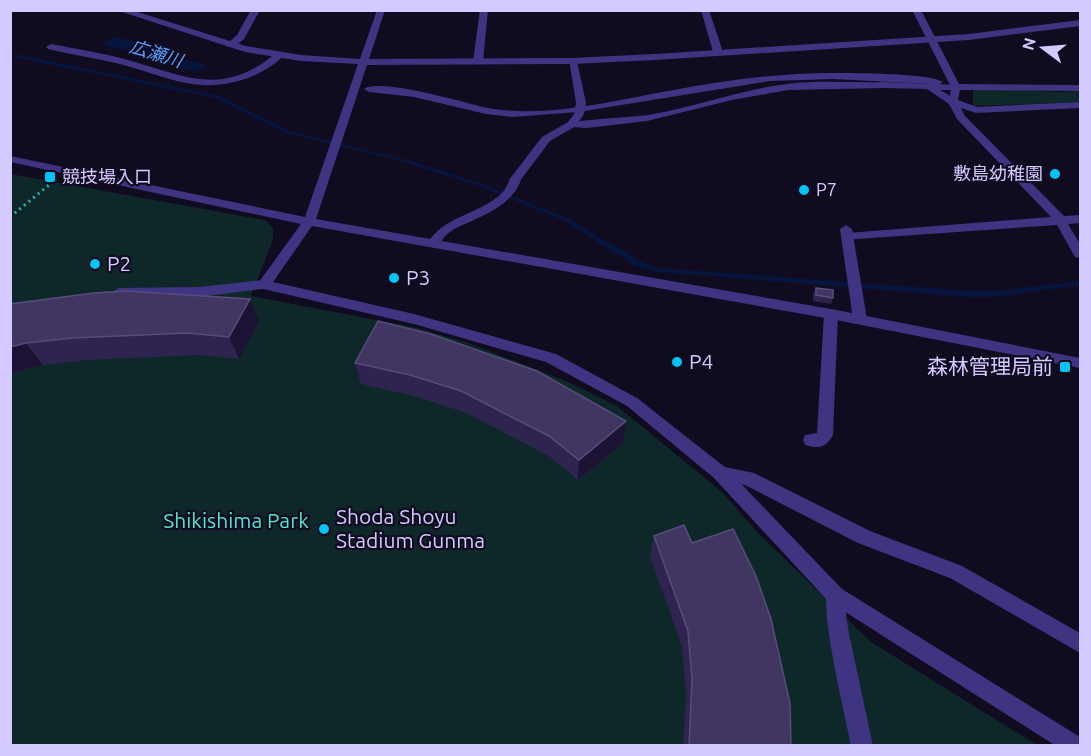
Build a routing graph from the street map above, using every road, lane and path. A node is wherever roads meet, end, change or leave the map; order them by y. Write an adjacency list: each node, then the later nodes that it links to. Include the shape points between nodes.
1 (120, 10): 9 (street)
2 (256, 10): 9 (street, via 241,37)
3 (381, 10): 14 (street)
4 (484, 10): 15 (street)
5 (705, 10): 11 (street)
6 (916, 10): 8 (street)
7 (1080, 23): 8 (street)
8 (932, 39): 11 (street); 17 (street)
9 (231, 45): 12 (street)
10 (51, 47): 12 (street, via 124,62 199,85 245,76)
11 (718, 52): 13 (street)
12 (279, 55): 14 (street)
13 (572, 61): 15 (street); 22 (street)
14 (364, 62): 15 (street); 29 (street)
15 (478, 62)
16 (932, 86): 17 (street); 20 (street); 22 (street, via 938,82 770,78); 23 (street, via 788,87 646,118)
17 (956, 87): 18 (street); 20 (street)
18 (1080, 88)
19 (369, 89): 22 (street, via 417,95 486,112)
20 (953, 102): 21 (street, via 976,110); 28 (street, via 961,117)
21 (1080, 105)
22 (580, 110): 23 (street)
23 (572, 124): 30 (street, via 546,139 509,190 442,232)
24 (10, 159): 29 (street)
25 (52, 182): 26 (path)
26 (10, 217)
27 (1080, 219): 28 (street)
28 (1060, 220): 31 (street); 35 (street, via 846,233)
29 (309, 222): 30 (street); 32 (street)
30 (433, 244): 34 (street)
31 (1080, 254)
32 (264, 285): 33 (street, via 199,292); 38 (street, via 414,319 550,358 632,402)
33 (107, 293)
34 (831, 314): 35 (street); 37 (street, via 825,435 820,441)
35 (860, 319): 36 (street)
36 (1080, 363)
37 (811, 440)
38 (720, 473): 39 (street); 40 (street, via 748,478 864,537 956,572)
39 (835, 595): 41 (street); 42 (street)
40 (1080, 644)
41 (862, 746)
42 (1076, 746)

